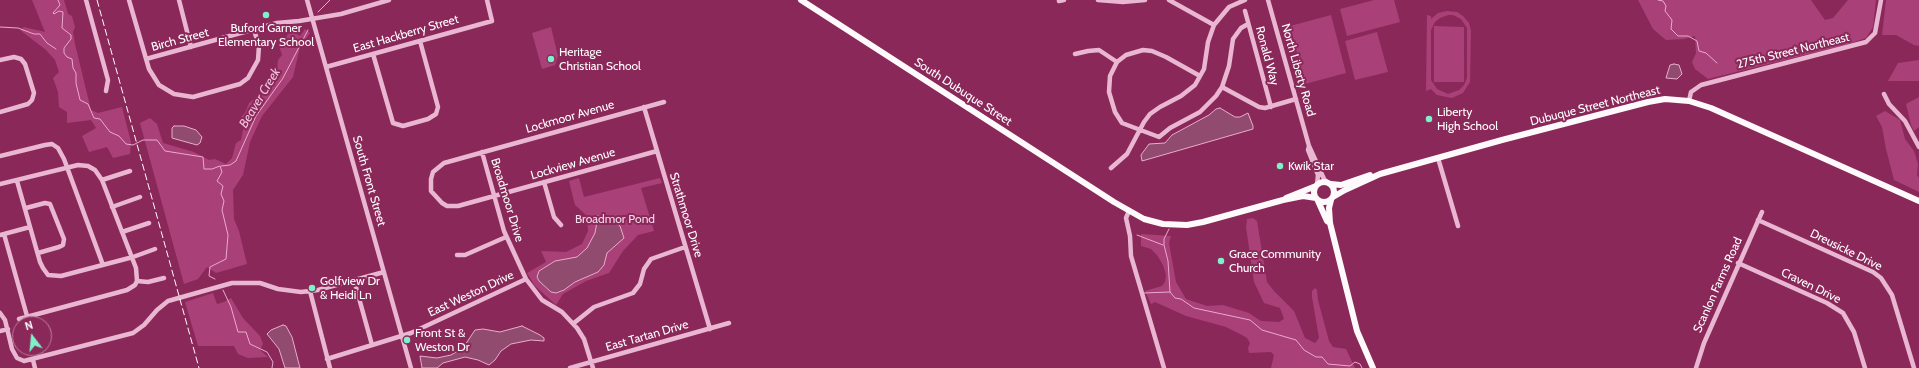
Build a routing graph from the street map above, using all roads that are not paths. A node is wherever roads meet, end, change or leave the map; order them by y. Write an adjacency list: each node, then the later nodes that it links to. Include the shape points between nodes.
1 (86, 0): 29 (street, via 108,80)
2 (130, 0): 23 (street)
3 (179, 0): 20 (street)
4 (306, 0): 15 (street, South Front Street)
5 (389, 0): 15 (street, Birch Street, via 341,14)
6 (487, 0): 19 (street, East Hackberry Street, via 492,21)
7 (801, 0): 62 (main road, South Dubuque Street)
8 (1098, 0): 9 (street)
9 (1145, 0)
10 (1169, 0): 17 (street)
11 (1242, 0): 17 (street, via 1229,7)
12 (1268, 0): 31 (street, North Liberty Road)
13 (1882, 0): 32 (street, 275th Street Northeast, via 1874,36 1866,42 1702,85 1691,92)
14 (1245, 11): 16 (street, Ronald Way)
15 (312, 18): 18 (street, Birch Street, via 277,23); 26 (street, South Front Street)
16 (1248, 24): 28 (street, via 1241,28 1233,39 1229,66); 35 (street, Ronald Way)
17 (1214, 25): 27 (street, via 1208,42 1206,62)
18 (254, 30): 20 (street, Birch Street); 23 (street, via 259,46 258,60 248,78 240,84 194,97 166,90 153,78)
19 (420, 41): 21 (street, East Hackberry Street); 21 (street, via 438,107 436,114 428,119 403,126 393,123)
20 (191, 47): 23 (street, Birch Street)
21 (373, 54): 26 (street, East Hackberry Street)
22 (1075, 54): 25 (street, via 1099,50)
23 (146, 59)
24 (0, 60): 36 (street, via 12,57 21,59 34,92 28,104)
25 (1117, 62): 27 (street, via 1135,52 1152,51); 37 (street, via 1108,83 1115,112 1122,123)
26 (326, 67): 80 (street, South Front Street)
27 (1200, 76): 37 (street, via 1188,91 1150,114)
28 (1222, 87): 35 (street, via 1259,107); 37 (street, via 1200,112 1159,137)
29 (106, 91)
30 (1884, 94): 39 (street, via 1889,104 1905,121)
31 (1296, 99): 35 (street); 38 (street, North Liberty Road)
32 (1689, 101): 43 (main road, Dubuque Street Northeast, via 1665,99 1648,102); 59 (main road, Dubuque Street Northeast, via 1711,108)
33 (664, 102): 34 (street, Lockmoor Avenue)
34 (644, 107): 40 (street, Strathmoor Drive); 41 (street, Lockmoor Avenue)
35 (1271, 107)
36 (0, 112)
37 (1139, 130): 45 (street, via 1127,154)
38 (1309, 146): 52 (street, North Liberty Road, via 1324,179); 53 (street, North Liberty Road, via 1308,150 1318,175)
39 (1919, 147)
40 (657, 151): 50 (street, Lockview Avenue); 73 (street, Strathmoor Drive)
41 (482, 152): 55 (street, Broadmoor Drive); 55 (street, Lockmoor Avenue, via 438,167 431,178 431,191 442,203 453,207)
42 (0, 156): 44 (street, via 50,144 60,150)
43 (1438, 158): 47 (main road, Dubuque Street Northeast); 68 (street)
44 (67, 168): 48 (street, via 88,166 97,172); 49 (street); 79 (street)
45 (1111, 168)
46 (130, 171): 48 (street)
47 (1380, 174): 52 (main road, Dubuque Street Northeast, via 1368,175 1340,185); 56 (main road, Dubuque Street Northeast)
48 (102, 180): 60 (street)
49 (17, 181): 51 (street); 61 (street)
50 (544, 182): 55 (street, Lockview Avenue); 67 (street, via 554,217)
51 (0, 184)
52 (1330, 184): 53 (main road, via 1323,182); 56 (main road, via 1334,192)
53 (1317, 185): 57 (main road); 58 (main road, via 1314,192)
54 (140, 196): 60 (street)
55 (494, 196): 72 (street, Broadmoor Drive)
56 (1332, 199): 58 (main road, via 1325,202); 66 (main road, via 1329,208)
57 (1283, 200): 58 (main road, via 1304,196); 62 (main road, via 1187,225 1155,222)
58 (1317, 200): 66 (main road)
59 (1919, 201)
60 (112, 207): 70 (street)
61 (26, 208): 69 (street); 75 (street, via 50,204 64,239 59,247)
62 (1129, 211): 103 (street, via 1126,218 1131,256)
63 (1762, 212): 64 (street, Scanlon Farms Road)
64 (1758, 220): 78 (street, Scanlon Farms Road); 107 (street, Dreusicke Drive, via 1873,272 1881,278 1892,295)
65 (149, 223): 70 (street)
66 (1330, 223): 104 (main road, via 1357,331)
67 (561, 224)
68 (1458, 226)
69 (30, 227): 71 (street); 75 (street)
70 (122, 232): 77 (street)
71 (2, 234): 87 (street)
72 (506, 237): 76 (street, via 465,255); 82 (street, Broadmoor Drive)
73 (685, 247): 88 (street, via 651,258 644,269 640,284 633,292 594,307); 90 (street, Strathmoor Drive)
74 (155, 249): 77 (street)
75 (38, 253): 79 (street, via 46,273 53,276)
76 (457, 255)
77 (132, 257): 79 (street); 84 (street, via 138,272)
78 (1738, 263): 105 (street, Scanlon Farms Road); 106 (street, Craven Drive, via 1827,303 1843,313 1854,332)
79 (103, 265)
80 (384, 272): 83 (street); 93 (street, South Front Street)
81 (164, 278): 84 (street, via 148,282)
82 (526, 279): 88 (street, Broadmoor Drive, via 542,300); 93 (street, East Weston Drive)
83 (354, 280): 85 (street); 94 (street)
84 (137, 281): 87 (street, via 127,290)
85 (310, 291): 95 (street); 96 (street, via 291,291 251,282 232,283 168,301 133,333)
86 (0, 313): 91 (street)
87 (27, 316)
88 (574, 323): 97 (street, Broadmoor Drive, via 584,339)
89 (729, 323): 90 (street, East Tartan Drive)
90 (710, 329): 97 (street, East Tartan Drive)
91 (8, 330): 92 (street); 96 (street, via 12,349 17,358 24,361)
92 (0, 331)
93 (402, 336): 94 (street, East Weston Drive); 100 (street, South Front Street)
94 (372, 345): 95 (street, East Weston Drive)
95 (327, 359): 99 (street)
96 (32, 360): 98 (street)
97 (591, 362): 101 (street, East Tartan Drive); 102 (street, Broadmoor Drive)
98 (35, 368)
99 (330, 368)
100 (411, 368)
101 (570, 368)
102 (593, 368)
103 (1164, 368)
104 (1373, 368)
105 (1696, 368)
106 (1865, 368)
107 (1914, 368)

